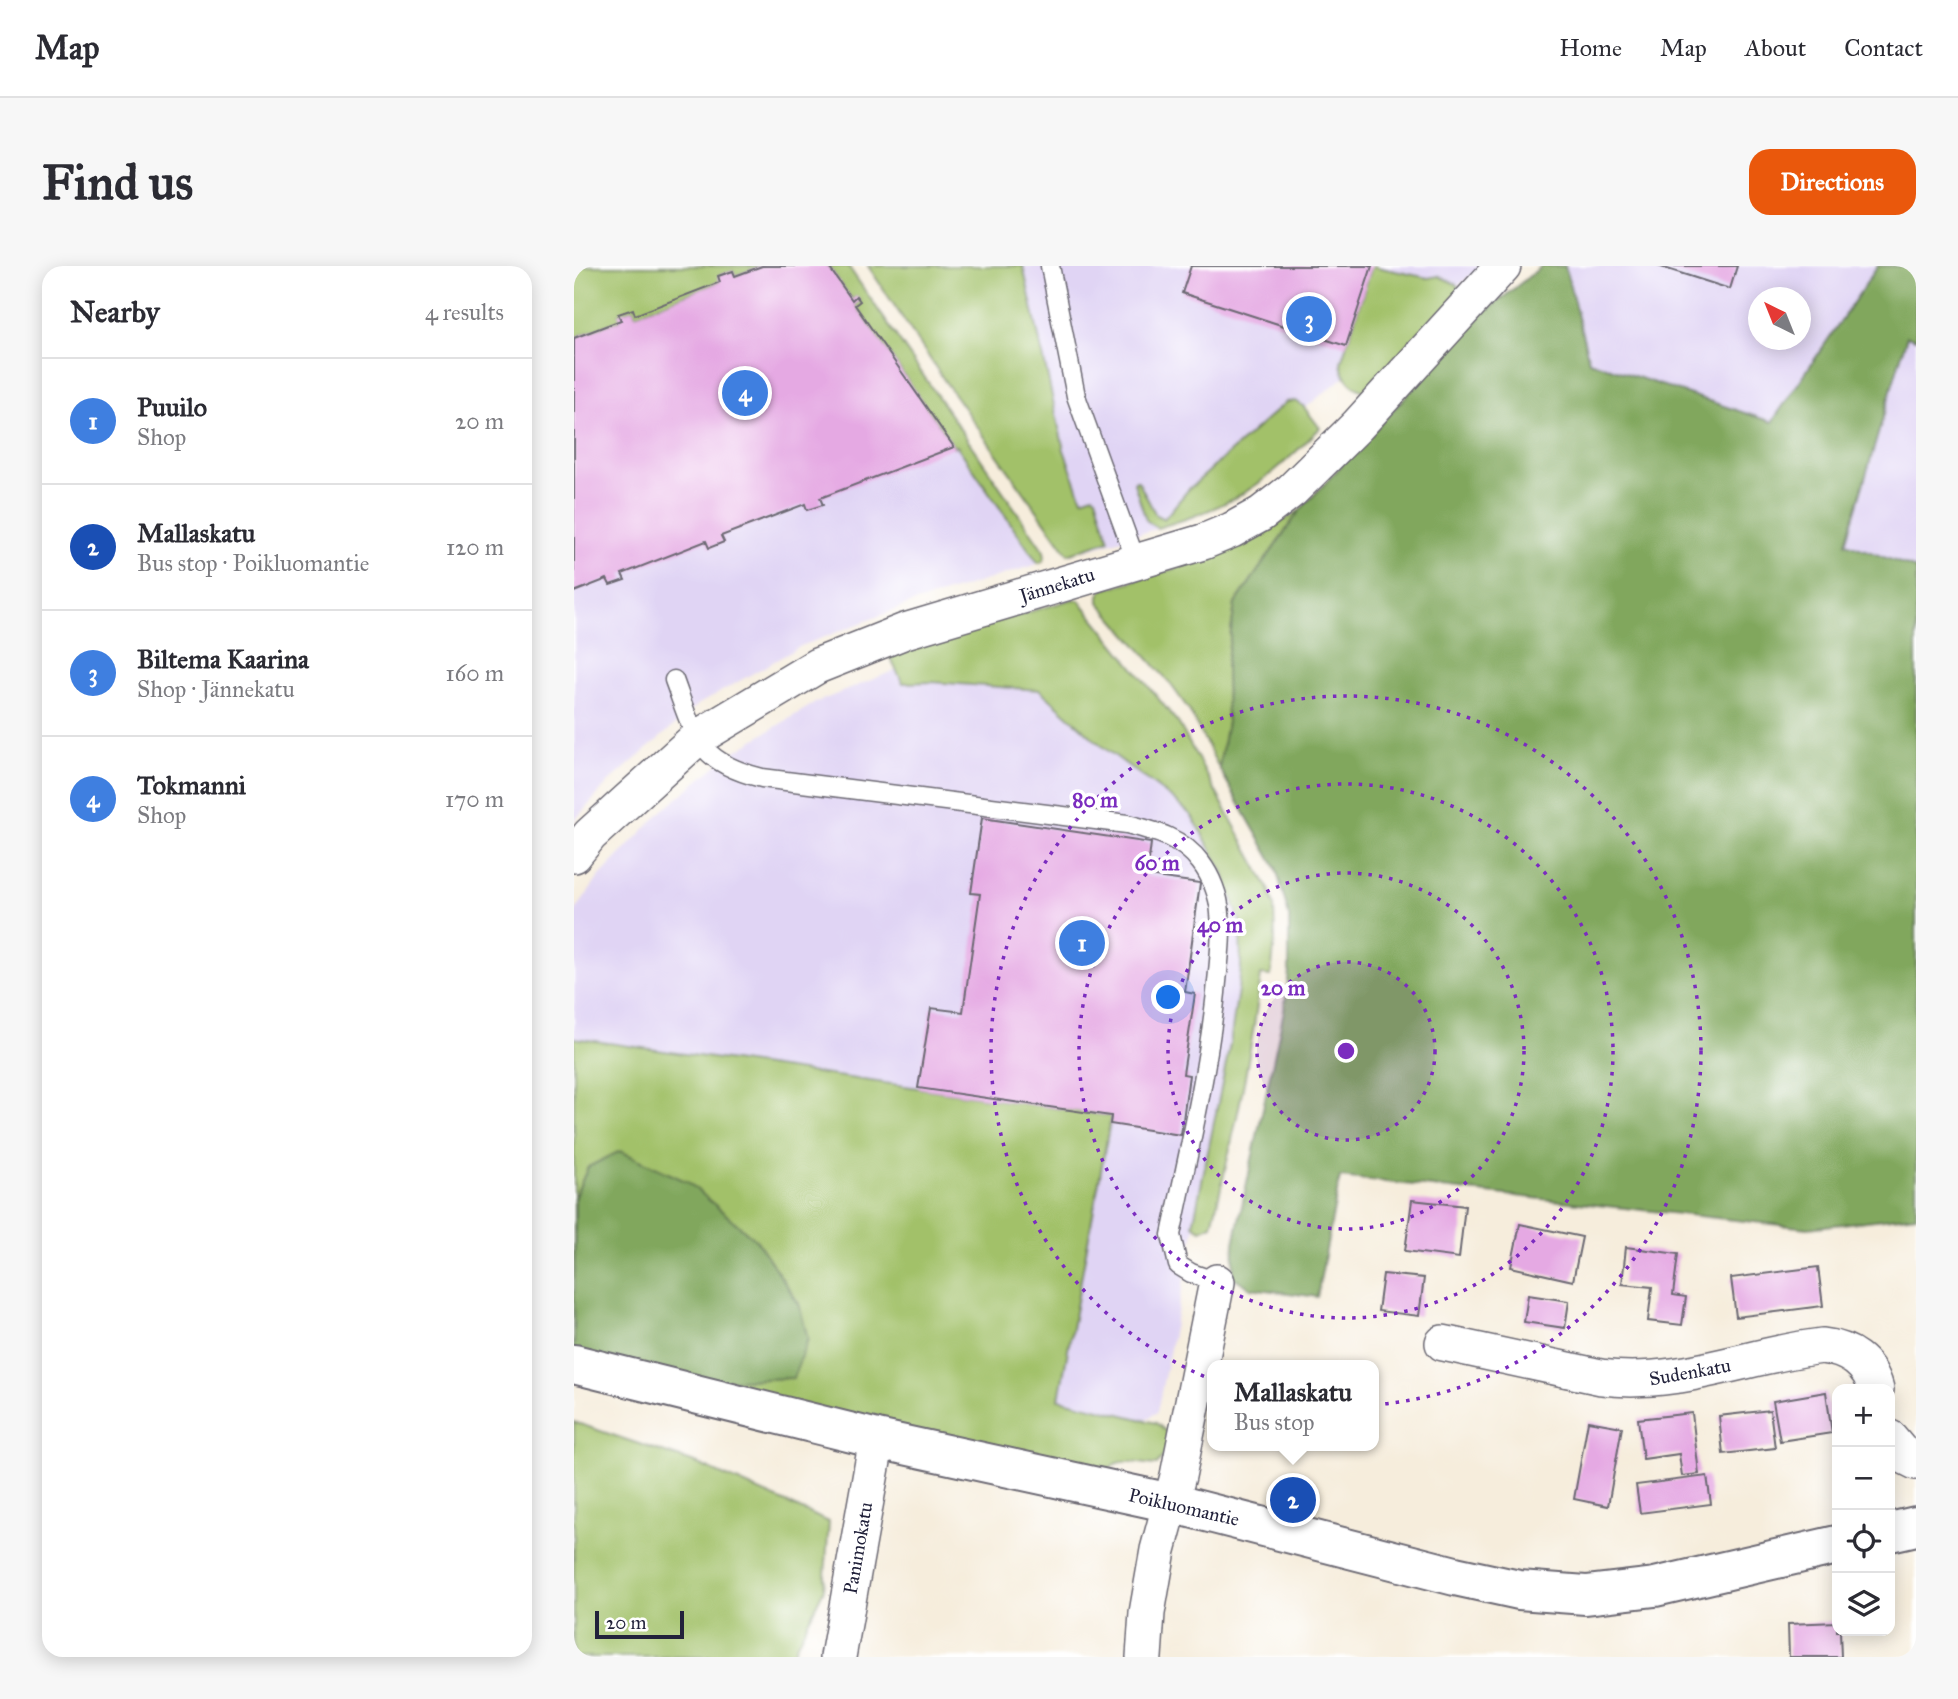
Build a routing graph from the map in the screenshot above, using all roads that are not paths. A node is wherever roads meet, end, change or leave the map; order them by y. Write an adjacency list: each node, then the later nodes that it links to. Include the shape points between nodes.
1 (1051, 266): 3 (lane, via 1076,396)
2 (1490, 271): 3 (street, Jännekatu, via 1357,426 1292,490 1232,530)
3 (1136, 561): 5 (street, Jännekatu, via 905,631 817,666)
4 (674, 680): 5 (lane)
5 (697, 738): 6 (street, Jännekatu); 7 (lane, via 724,766 761,778 1127,824 1182,844 1201,863 1213,884 1220,913 1219,964 1210,1049 1171,1235 1178,1265)
6 (574, 855)
7 (1217, 1282): 14 (street)
8 (1443, 1343): 10 (street, Sudenkatu, via 1626,1381 1680,1376 1822,1346 1854,1354)
9 (574, 1364): 11 (street, Poikluomantie)
10 (1874, 1384)
11 (877, 1439): 14 (street, Poikluomantie); 18 (street, Panimokatu)
12 (1895, 1444): 13 (street)
13 (1916, 1462)
14 (1171, 1503): 17 (street, Poikluomantie, via 1455,1576 1519,1590 1586,1595 1655,1587); 19 (street, via 1156,1562)
15 (1916, 1527): 16 (street)
16 (1895, 1531)
17 (1832, 1546)
18 (838, 1657)
19 (1144, 1657)

